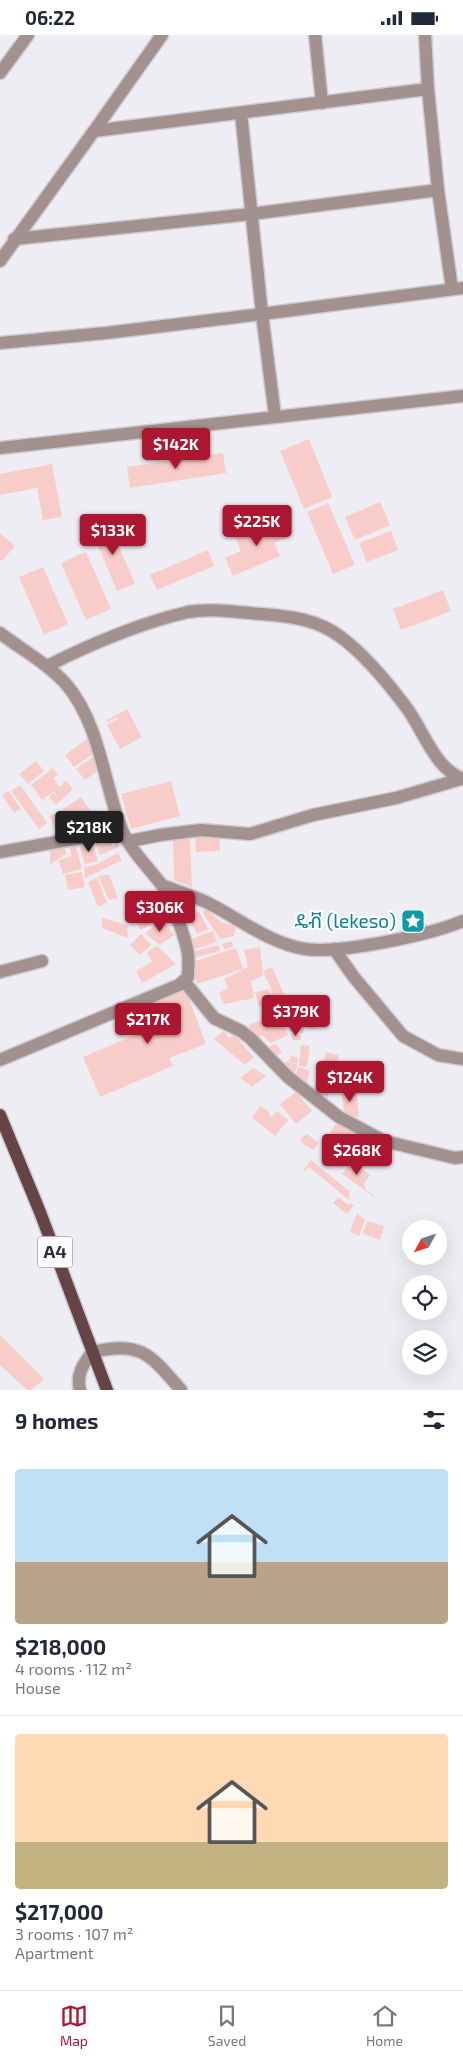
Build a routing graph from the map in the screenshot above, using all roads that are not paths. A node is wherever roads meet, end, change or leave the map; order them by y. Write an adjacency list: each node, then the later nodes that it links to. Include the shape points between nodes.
1 (28, 35): 5 (street)
2 (162, 35): 9 (street)
3 (315, 35): 7 (street)
4 (425, 35): 6 (street)
5 (0, 73)
6 (428, 89): 7 (street); 10 (street)
7 (322, 103): 8 (street)
8 (241, 113): 9 (street); 11 (street)
9 (94, 131): 12 (street)
10 (438, 190): 11 (street); 14 (street)
11 (250, 214): 12 (street); 15 (street)
12 (14, 239): 13 (street)
13 (0, 261)
14 (457, 289): 15 (street)
15 (262, 314): 16 (street); 18 (street)
16 (0, 343)
17 (463, 396): 18 (street)
18 (275, 416): 19 (street)
19 (0, 448)
20 (0, 633): 21 (street)
21 (47, 666): 22 (street, via 93,642 189,612 293,616 317,623 357,651 406,707 446,771); 23 (street, via 66,685 88,722)
22 (462, 779): 24 (street, via 396,799 313,815 250,834 201,830)
23 (120, 826): 24 (street); 25 (street, via 96,835)
24 (130, 841): 26 (street)
25 (0, 852)
26 (162, 885): 28 (street, via 209,904 271,938 305,949); 31 (street, via 188,953 188,977)
27 (463, 921): 28 (street, via 409,937)
28 (334, 949): 32 (street, via 402,1036 438,1055)
29 (42, 961): 30 (street)
30 (0, 972)
31 (184, 981): 33 (street); 35 (street, via 214,1018 250,1038 288,1077 339,1117 384,1141 455,1158)
32 (463, 1059)
33 (0, 1060)
34 (0, 1115): 36 (main road, A4)
35 (463, 1157)
36 (92, 1353): 37 (street, via 80,1370); 38 (main road, A4); 39 (street, via 116,1347 142,1352 162,1367)
37 (80, 1390)
38 (107, 1390)
39 (180, 1390)

